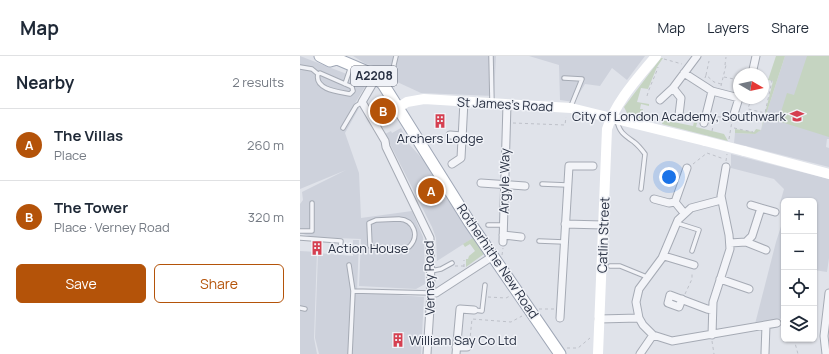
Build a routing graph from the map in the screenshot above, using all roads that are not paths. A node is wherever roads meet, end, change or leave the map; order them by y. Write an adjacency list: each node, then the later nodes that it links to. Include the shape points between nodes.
1 (320, 56): 6 (main road, A2208, via 330,61)
2 (396, 56): 14 (lane, via 392,73)
3 (491, 56): 22 (lane)
4 (656, 56): 29 (street)
5 (756, 56): 10 (street)
6 (337, 57): 8 (main road, A2208)
7 (696, 58): 11 (street)
8 (351, 64): 14 (main road, A2208); 15 (lane)
9 (300, 67): 12 (lane, via 312,69)
10 (753, 68)
11 (684, 73): 16 (street); 17 (street)
12 (318, 74): 15 (lane); 15 (lane, via 323,87 350,94 353,91 352,87)
13 (564, 78): 26 (lane, via 582,80)
14 (380, 81): 21 (street); 25 (main road, A2208)
15 (345, 84)
16 (673, 88): 19 (street); 27 (street, via 681,98)
17 (716, 91): 18 (street); 30 (street)
18 (733, 97)
19 (660, 100)
20 (464, 101): 22 (street, St James's Road); 25 (street, St James's Road, via 415,100); 33 (street)
21 (362, 102): 31 (lane, via 356,106); 53 (street, Verney Road, via 385,141)
22 (492, 103): 23 (street, St James's Road)
23 (507, 104): 26 (street, St James's Road); 40 (street, Argyle Way)
24 (738, 104): 28 (street)
25 (399, 107): 73 (main road, Rotherhithe New Road / A2208, via 470,223)
26 (569, 107): 29 (street, St James's Road)
27 (679, 115)
28 (733, 117)
29 (614, 118): 38 (street, St James's Road, bridge); 44 (lane, via 618,129 625,137 635,142 645,154); 59 (street, Catlin Street, via 606,132)
30 (704, 123)
31 (343, 128)
32 (450, 135): 33 (street)
33 (462, 136): 34 (street, via 461,158)
34 (452, 164)
35 (592, 166): 42 (street, via 570,165)
36 (687, 168): 47 (street)
37 (726, 168): 46 (street)
38 (829, 174)
39 (481, 183): 40 (street)
40 (504, 184): 43 (street); 58 (street, Argyle Way)
41 (542, 184): 42 (lane)
42 (567, 185): 56 (street)
43 (525, 186)
44 (641, 189)
45 (654, 198): 47 (street, via 669,203)
46 (721, 200): 52 (street); 68 (street)
47 (675, 202): 52 (street)
48 (312, 203): 61 (lane, via 312,231)
49 (751, 205): 50 (street)
50 (761, 208): 51 (street); 67 (street, via 752,236)
51 (775, 212)
52 (684, 213): 54 (street)
53 (422, 220): 55 (lane); 60 (street, Verney Road)
54 (676, 222): 71 (lane, via 699,230); 72 (street)
55 (412, 224): 62 (lane); 62 (lane, via 404,219 372,221 368,226 370,246 375,249 406,248 414,241)
56 (565, 224): 59 (street); 66 (street)
57 (488, 225): 58 (lane)
58 (503, 225): 63 (street, Argyle Way, via 503,239)
59 (603, 225): 94 (street, Catlin Street)
60 (426, 227): 62 (lane); 78 (street, Verney Road, via 430,241)
61 (300, 231)
62 (414, 231)
63 (521, 237)
64 (300, 238): 69 (lane, via 341,241)
65 (539, 241): 66 (lane)
66 (564, 242): 92 (street)
67 (746, 242): 68 (street); 70 (street)
68 (730, 244): 80 (street)
69 (340, 250)
70 (766, 250)
71 (692, 251)
72 (664, 256): 76 (street); 79 (street)
73 (497, 257): 84 (street, via 436,293); 101 (main road, Rotherhithe New Road / A2208)
74 (452, 263): 78 (lane)
75 (349, 265): 83 (lane)
76 (694, 265)
77 (610, 266): 79 (lane, via 620,266)
78 (431, 271): 84 (street, Verney Road)
79 (647, 277): 93 (street, via 637,297)
80 (720, 279): 82 (street); 91 (street)
81 (485, 285): 90 (lane, via 482,311)
82 (749, 288)
83 (353, 291): 84 (lane); 103 (lane)
84 (431, 293): 104 (street, Verney Road)
85 (829, 293): 87 (street)
86 (683, 298): 91 (street)
87 (828, 306): 107 (street, via 824,336)
88 (300, 308): 89 (lane)
89 (305, 309)
90 (474, 310): 100 (street, via 460,309)
91 (712, 310): 98 (street)
92 (560, 318)
93 (639, 318): 94 (street); 97 (street)
94 (600, 319): 105 (street, Catlin Street)
95 (776, 323): 96 (street)
96 (766, 325): 98 (street); 102 (street)
97 (652, 335): 98 (street, via 672,341); 106 (street)
98 (712, 337)
99 (467, 345): 100 (street)
100 (456, 350)
101 (562, 351)
102 (765, 353)
103 (350, 354)
104 (427, 354)
105 (598, 354)
106 (640, 354)
107 (826, 354)

